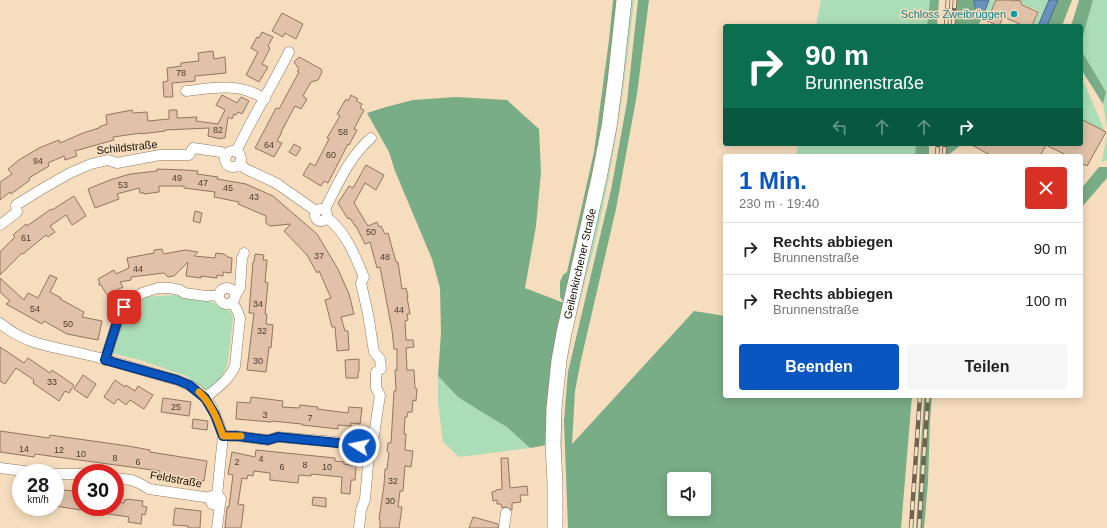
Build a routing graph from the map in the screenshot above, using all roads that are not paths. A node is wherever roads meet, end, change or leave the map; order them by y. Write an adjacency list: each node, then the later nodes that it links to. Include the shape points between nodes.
1 (624, 0): 29 (main road, Geilenkirchener Straße, via 609,127 559,360 553,444)
2 (289, 52): 4 (street)
3 (186, 91): 4 (street, via 236,88)
4 (264, 99): 6 (street)
5 (371, 138): 9 (street, via 352,158)
6 (236, 152): 7 (street, via 230,152); 8 (street, via 241,157)
7 (226, 157): 8 (street, Schildstraße, via 230,166); 10 (street, Schildstraße, via 221,152 193,148 189,155 160,155 117,163 108,160 91,164 67,174 16,206 17,212)
8 (240, 164): 9 (street, Schildstraße, via 246,170 276,183)
9 (322, 213): 18 (street, Schildstraße, via 333,222 352,250 364,278 361,283 374,352 380,359 381,369 376,372 376,388 380,395 374,435)
10 (0, 225)
11 (244, 253): 13 (street, via 240,288)
12 (219, 295): 13 (street, via 219,299 226,304); 13 (street, via 222,289 232,289); 15 (street, via 184,293 170,288 158,288 142,293 124,307 119,316)
13 (234, 299): 16 (street, via 240,318 235,366 226,379)
14 (0, 323): 15 (street, via 10,332 36,344 88,354)
15 (105, 360): 16 (street, via 177,380 189,385)
16 (205, 398): 17 (street)
17 (223, 436): 19 (street, via 268,440 278,437); 24 (street, Feldstraße)
18 (370, 441): 19 (street, via 363,441); 20 (street, Schildstraße, via 374,448)
19 (359, 446): 20 (street, via 362,453)
20 (369, 454): 27 (street, Schildstraße, via 365,499)
21 (0, 468): 22 (street)
22 (12, 470)
23 (124, 479): 24 (street, Feldstraße, via 149,489)
24 (217, 500): 26 (street)
25 (506, 513): 28 (street)
26 (217, 528)
27 (359, 528)
28 (504, 528)
29 (555, 528)

